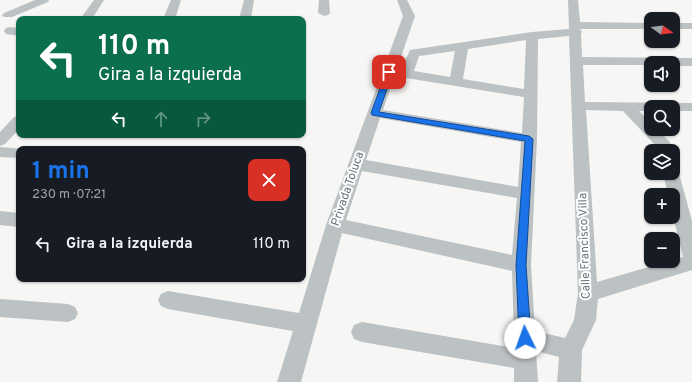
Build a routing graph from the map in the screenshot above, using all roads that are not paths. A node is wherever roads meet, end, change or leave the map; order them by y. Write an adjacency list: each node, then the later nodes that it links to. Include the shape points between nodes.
1 (44, 0): 9 (street)
2 (99, 0): 10 (street)
3 (176, 0): 11 (street)
4 (249, 0): 12 (street)
5 (324, 0): 8 (street)
6 (402, 0): 28 (street, Privada Toluca, via 409,16)
7 (573, 0): 16 (street, Calle Francisco Villa)
8 (324, 13)
9 (8, 15)
10 (88, 16)
11 (170, 16)
12 (246, 16)
13 (644, 26): 16 (street)
14 (680, 26): 15 (street)
15 (692, 26)
16 (576, 29): 17 (street); 19 (street, Calle Francisco Villa)
17 (532, 36): 18 (street); 22 (street)
18 (462, 46): 21 (street); 21 (street, via 414,52 406,74)
19 (576, 61): 20 (street); 23 (street, Calle Francisco Villa)
20 (692, 62)
21 (456, 82): 22 (street)
22 (531, 94): 30 (street)
23 (579, 106): 24 (street); 44 (street, Calle Francisco Villa)
24 (626, 106): 25 (street); 32 (street)
25 (644, 106)
26 (680, 107): 27 (street)
27 (692, 107)
28 (375, 113): 30 (street); 35 (street, Privada Toluca)
29 (16, 123): 31 (street)
30 (529, 139): 37 (street)
31 (0, 141)
32 (663, 144)
33 (0, 152): 34 (street)
34 (16, 153)
35 (356, 164): 37 (street); 40 (street, Privada Toluca)
36 (673, 180): 41 (street)
37 (526, 194): 43 (street)
38 (0, 218): 39 (street)
39 (16, 220)
40 (335, 225): 43 (street); 48 (street, Privada Toluca)
41 (692, 256)
42 (692, 262): 44 (street)
43 (521, 265): 50 (street)
44 (588, 293): 51 (street, Calle Francisco Villa, via 586,320)
45 (168, 300): 48 (street)
46 (0, 308): 47 (street)
47 (68, 313)
48 (306, 324): 53 (street, Privada Toluca)
49 (362, 332): 52 (street)
50 (525, 338): 51 (street); 52 (street)
51 (571, 350): 54 (street, Calle Francisco Villa)
52 (526, 371)
53 (289, 382)
54 (569, 382)

